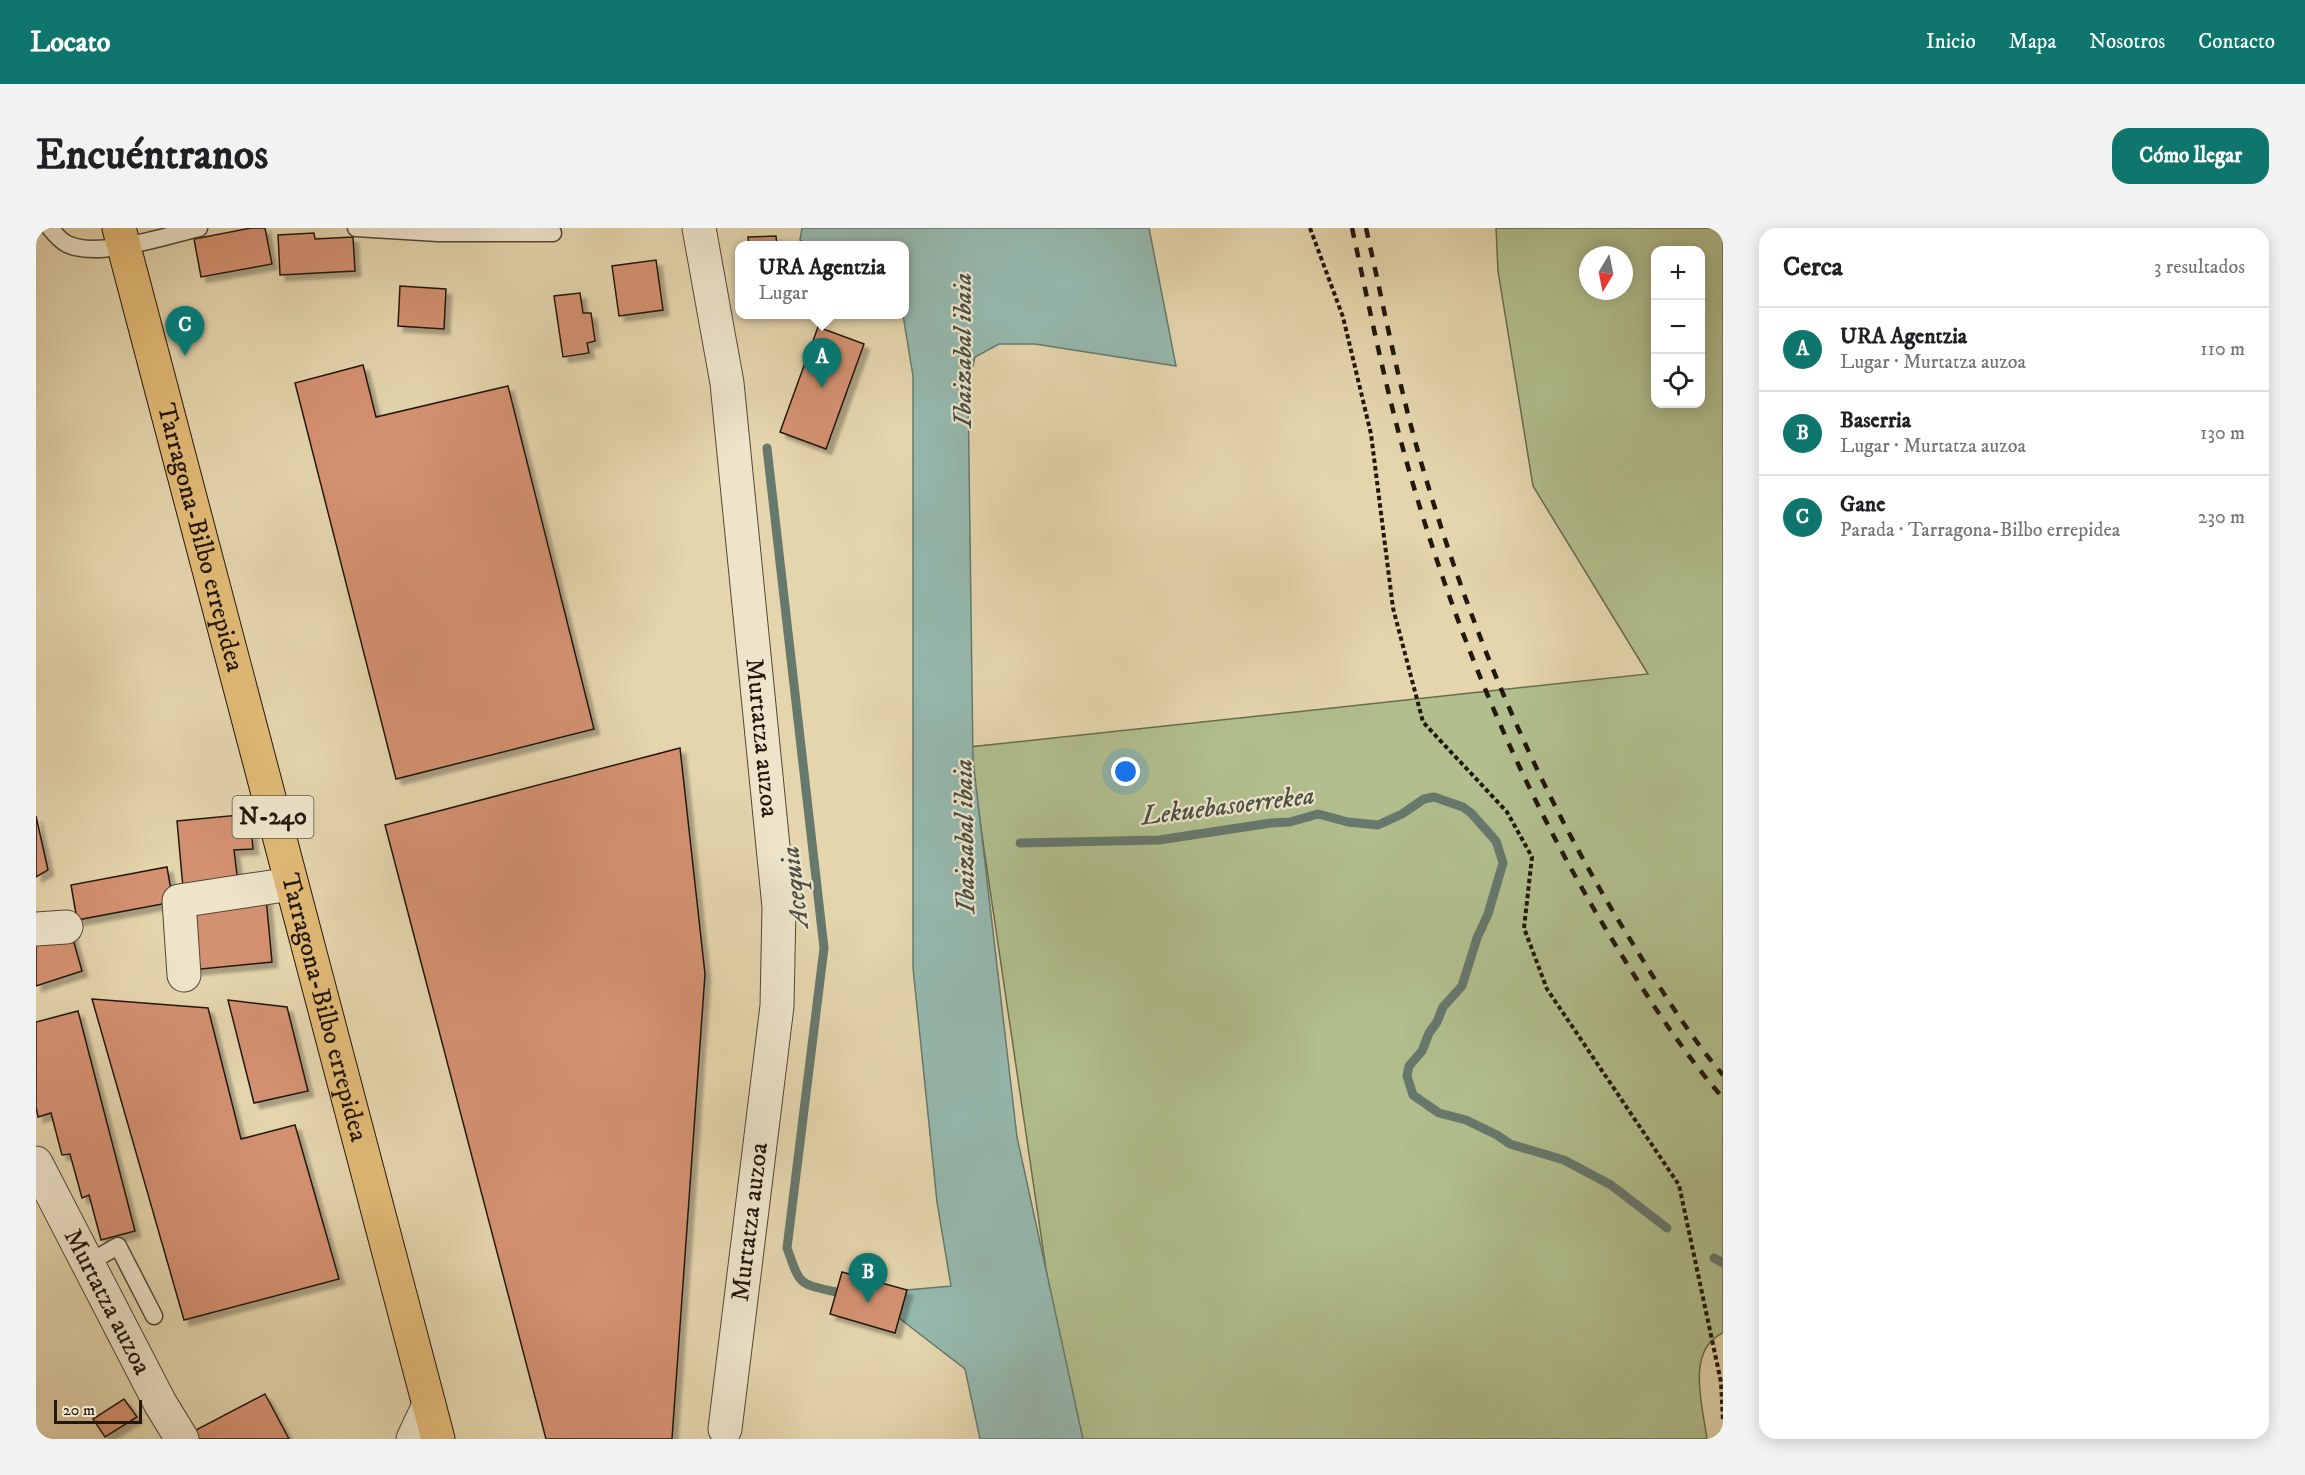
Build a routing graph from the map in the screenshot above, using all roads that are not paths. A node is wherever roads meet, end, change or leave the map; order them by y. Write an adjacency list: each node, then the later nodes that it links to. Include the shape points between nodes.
1 (50, 228): 6 (lane, via 67,244 88,250)
2 (199, 228): 6 (lane)
3 (356, 228): 5 (lane)
4 (699, 228): 13 (street, Murtatza auzoa, via 727,383 779,907 777,1006)
5 (553, 233)
6 (121, 237): 7 (highway, Tarragona-Bilbo errepidea / N-240)
7 (291, 884): 8 (street, via 179,901); 12 (highway, Tarragona-Bilbo errepidea / N-240)
8 (184, 975)
9 (36, 1163): 10 (street, Murtatza auzoa)
10 (88, 1263): 11 (lane, via 118,1246); 14 (street, Murtatza auzoa)
11 (154, 1316)
12 (429, 1405): 15 (street); 16 (highway, Tarragona-Bilbo errepidea / N-240)
13 (725, 1429)
14 (182, 1439)
15 (413, 1439)
16 (438, 1439)

